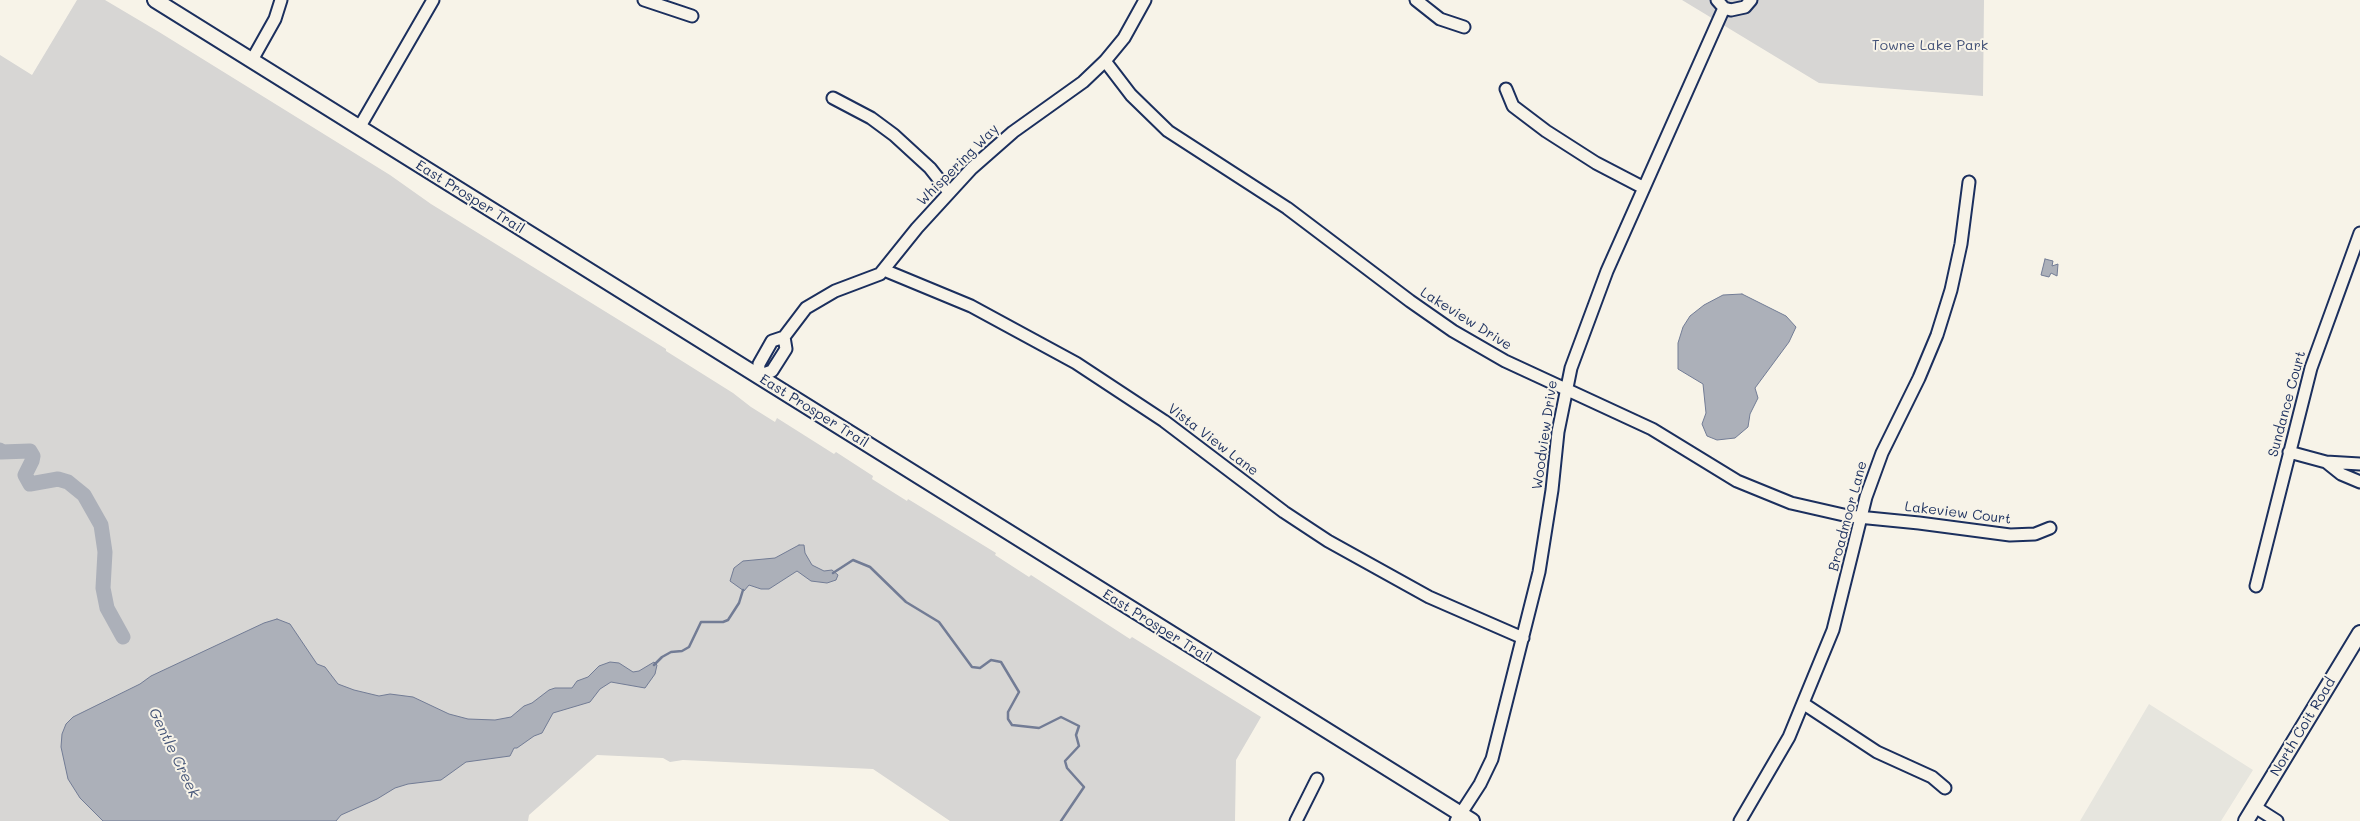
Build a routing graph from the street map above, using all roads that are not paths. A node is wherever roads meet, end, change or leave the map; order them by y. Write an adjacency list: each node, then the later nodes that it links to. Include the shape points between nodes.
1 (156, 0): 11 (main road, East Prosper Trail)
2 (281, 0): 11 (street, via 275,19)
3 (433, 0): 15 (street)
4 (644, 0): 9 (street)
5 (1145, 0): 12 (street, Whispering Way, via 1124,38)
6 (1416, 0): 10 (street, via 1440,19)
7 (1751, 0): 8 (street, via 1738,10)
8 (1721, 4): 17 (street, Woodview Drive)
9 (692, 16)
10 (1464, 27)
11 (252, 60): 15 (main road, East Prosper Trail)
12 (1105, 61): 18 (street, Whispering Way, via 1083,82 1013,132); 22 (street, Lakeview Drive, via 1151,116 1192,148 1286,208 1453,331)
13 (1506, 89): 17 (street, via 1513,106 1546,131)
14 (833, 98): 18 (street, via 871,118 894,135 924,162)
15 (359, 128): 21 (main road, East Prosper Trail)
16 (1969, 182): 27 (street, Broadmoor Lane, via 1961,244 1937,335 1882,453)
17 (1644, 188): 22 (street, Woodview Drive, via 1588,319)
18 (948, 192): 20 (street, Whispering Way)
19 (2360, 233): 23 (street, Sundance Court, via 2311,368)
20 (884, 270): 21 (street, Whispering Way, via 875,278 817,300 799,315 784,337 786,349 777,364 772,371); 31 (street, Vista View Lane, via 971,306 1068,358 1157,416 1284,512 1328,541 1428,597)
21 (758, 376): 36 (main road, East Prosper Trail)
22 (1566, 391): 27 (street, Lakeview Drive, via 1652,429 1713,468 1754,489 1791,503); 31 (street, Woodview Drive, via 1539,572)
23 (2289, 452): 24 (street); 29 (street, Sundance Court)
24 (2326, 462): 25 (street); 26 (street, via 2341,474)
25 (2360, 464)
26 (2360, 482)
27 (1861, 518): 28 (street, Lakeview Court, via 1919,522 2010,535 2035,534); 32 (street, Broadmoor Lane, via 1837,621)
28 (2050, 528)
29 (2256, 586)
30 (2360, 633): 35 (main road, North Coit Road)
31 (1523, 638): 36 (street, Woodview Drive, via 1492,759)
32 (1804, 704): 34 (street, via 1877,752 1932,777); 38 (street, Broadmoor Lane, via 1776,762)
33 (1317, 780): 37 (street)
34 (1945, 788)
35 (2255, 806): 39 (main road, North Coit Road); 40 (street)
36 (1462, 819)
37 (1296, 821)
38 (1740, 821)
39 (2246, 821)
40 (2277, 821)

